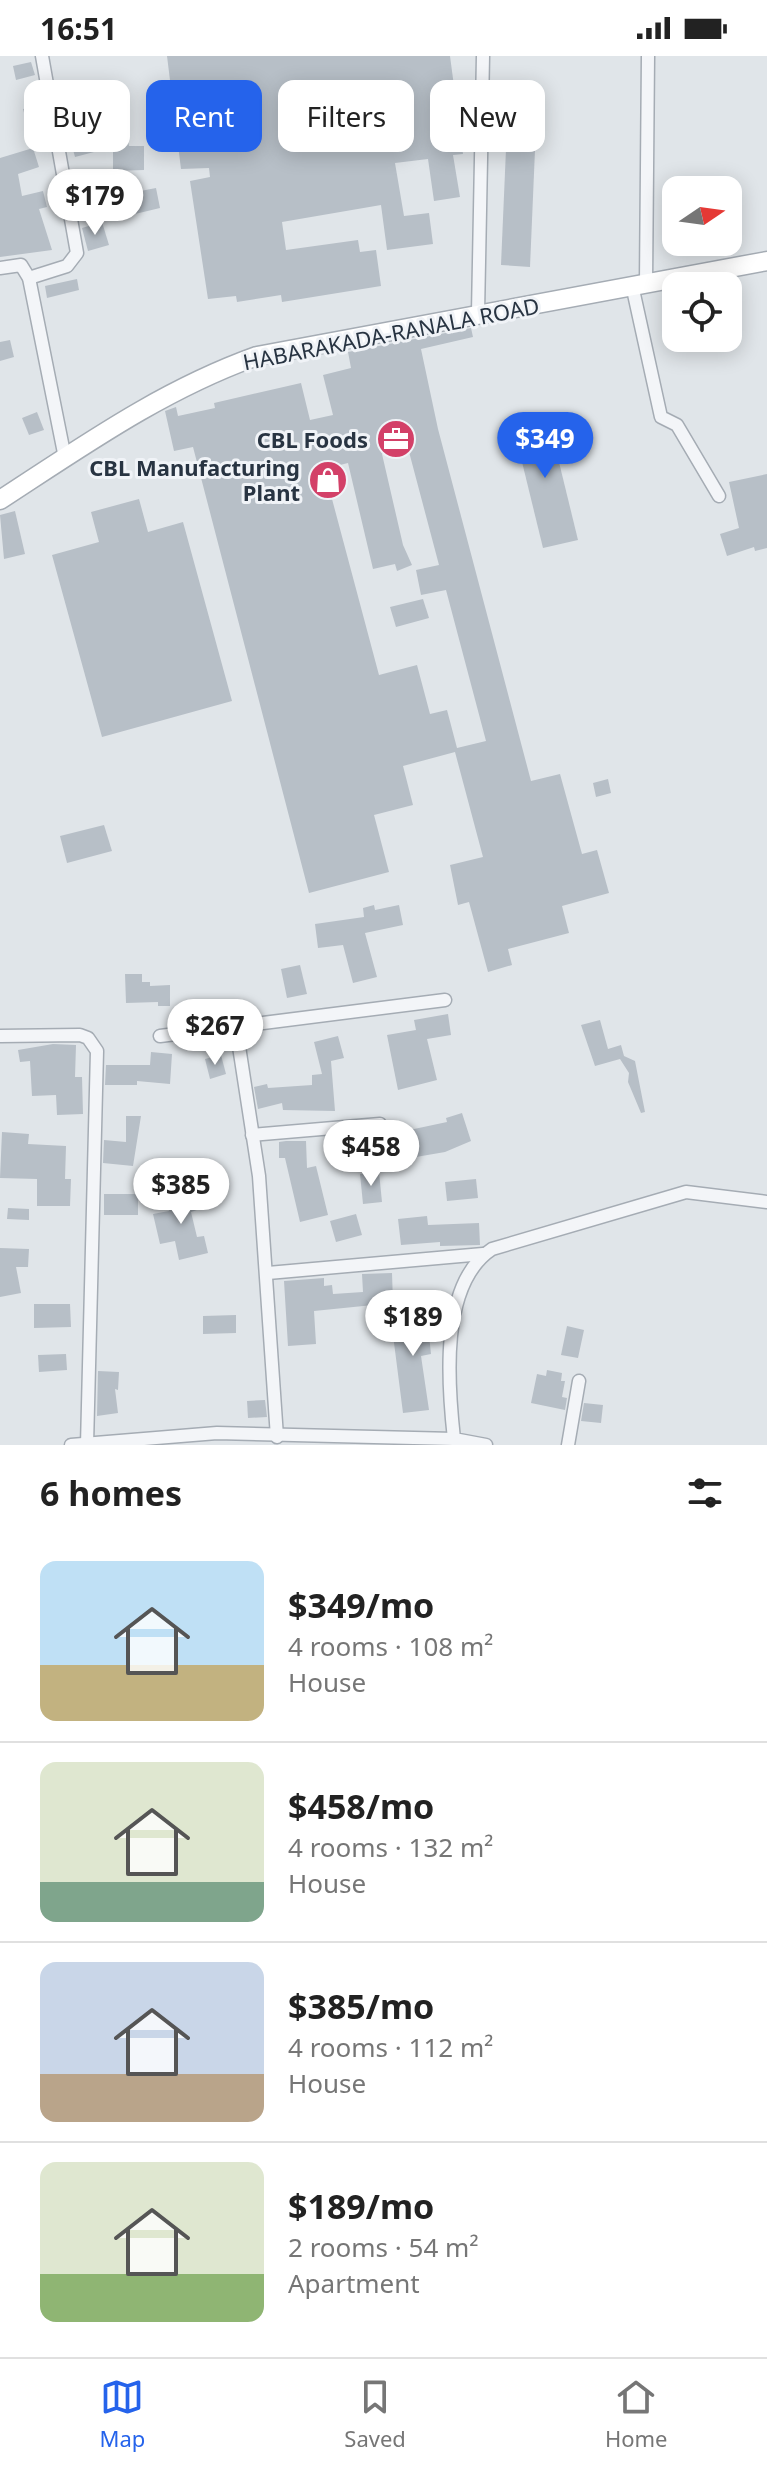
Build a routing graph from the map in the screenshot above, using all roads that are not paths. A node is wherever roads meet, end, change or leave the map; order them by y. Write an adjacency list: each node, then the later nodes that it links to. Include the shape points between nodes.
1 (42, 56): 6 (street, via 77,253 67,266)
2 (483, 56): 8 (street)
3 (648, 56): 7 (street)
4 (767, 261): 7 (main road, HABARAKADA-RANALA ROAD)
5 (0, 268): 6 (street, via 21,265)
6 (29, 278): 9 (street)
7 (639, 283): 8 (main road, HABARAKADA-RANALA ROAD); 10 (street, via 661,417 677,425)
8 (478, 313): 9 (main road, HABARAKADA-RANALA ROAD, via 257,356 150,402)
9 (65, 458): 11 (main road, HABARAKADA-RANALA ROAD)
10 (719, 496)
11 (0, 500)
12 (445, 1000): 13 (street)
13 (236, 1027): 15 (street); 17 (street)
14 (0, 1036): 25 (street, via 80,1035 97,1051)
15 (160, 1036)
16 (380, 1124): 17 (street)
17 (252, 1135): 20 (street)
18 (767, 1202): 19 (street, via 686,1192)
19 (483, 1254): 20 (street); 24 (street, via 467,1282 449,1340)
20 (268, 1273): 22 (street)
21 (579, 1381): 28 (street)
22 (277, 1437): 23 (street); 24 (street)
23 (217, 1439): 25 (street)
24 (454, 1439): 27 (street)
25 (87, 1444): 26 (street)
26 (71, 1445)
27 (486, 1445)
28 (568, 1445)

